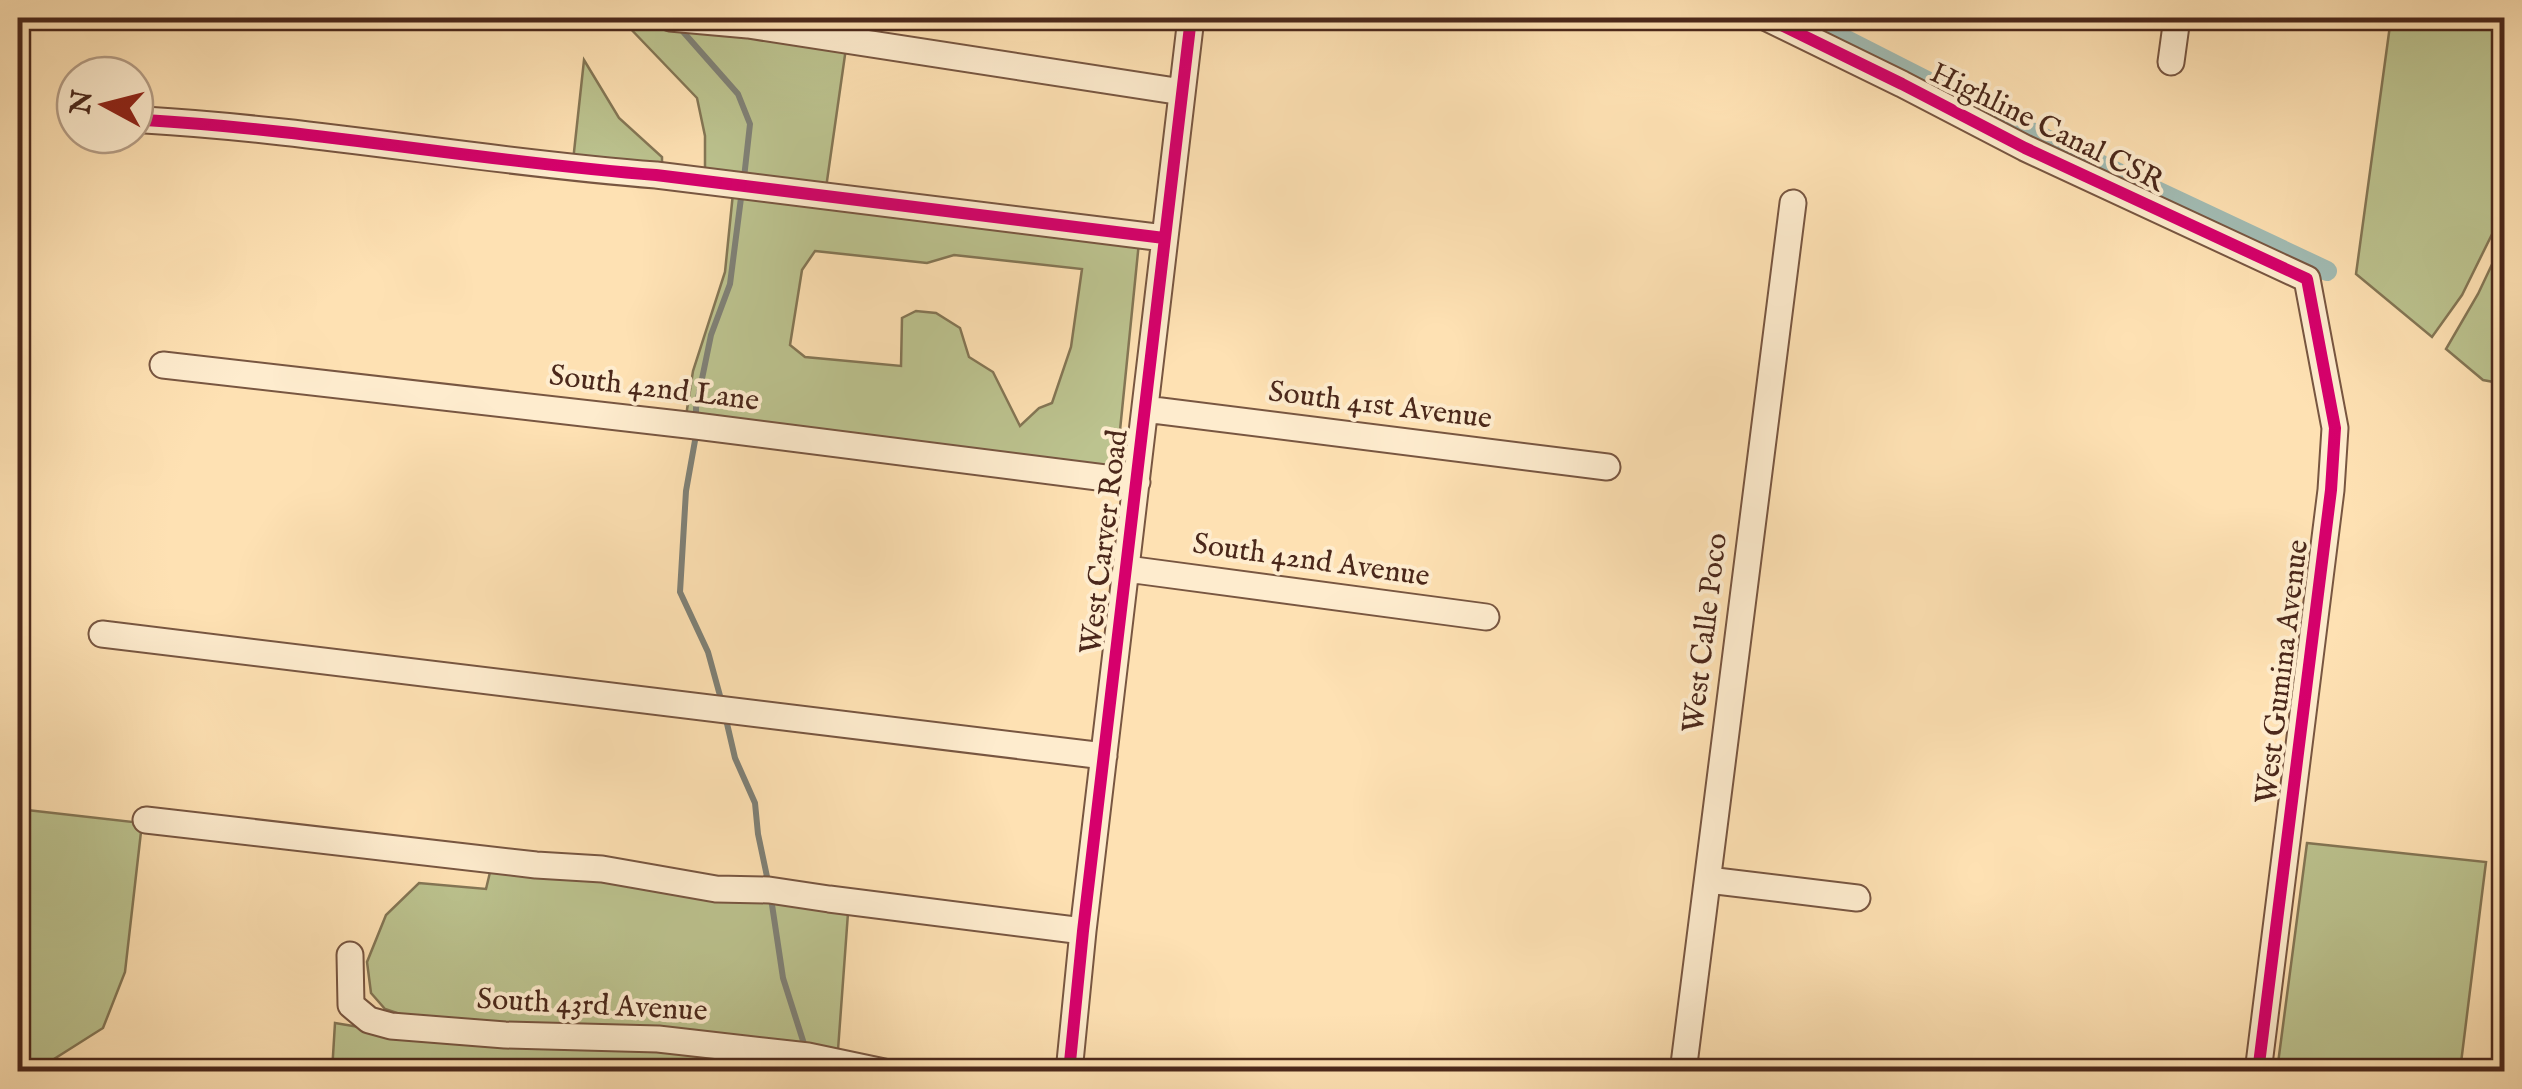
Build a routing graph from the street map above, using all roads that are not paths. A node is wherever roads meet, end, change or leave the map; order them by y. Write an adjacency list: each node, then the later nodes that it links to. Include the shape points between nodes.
1 (670, 18): 6 (street)
2 (1191, 18): 6 (street, West Carver Road)
3 (1767, 18): 10 (street, Highline Canal CSR)
4 (2177, 18): 5 (street)
5 (2171, 62)
6 (1182, 92): 9 (street, West Carver Road)
7 (155, 121): 9 (street)
8 (1793, 203): 20 (street, West Calle Poco)
9 (1164, 238): 12 (street, West Carver Road)
10 (2307, 280): 27 (street, West Gumina Avenue, via 2334,428 2331,490)
11 (163, 365): 14 (street, South 42nd Lane)
12 (1145, 410): 13 (street, South 41st Avenue); 14 (street, West Carver Road)
13 (1607, 467)
14 (1137, 482): 15 (street, West Carver Road)
15 (1127, 569): 16 (street, South 42nd Avenue); 18 (street, West Carver Road)
16 (1486, 617)
17 (102, 634): 18 (street)
18 (1104, 756): 22 (street, West Carver Road)
19 (146, 820): 22 (street)
20 (1708, 880): 21 (street); 26 (street, West Calle Poco)
21 (1857, 898)
22 (1083, 930): 25 (street, West Carver Road)
23 (350, 955): 24 (street, South 43rd Avenue, via 352,1005 369,1020 391,1026 658,1039)
24 (884, 1072)
25 (1069, 1072)
26 (1684, 1072)
27 (2258, 1072)

